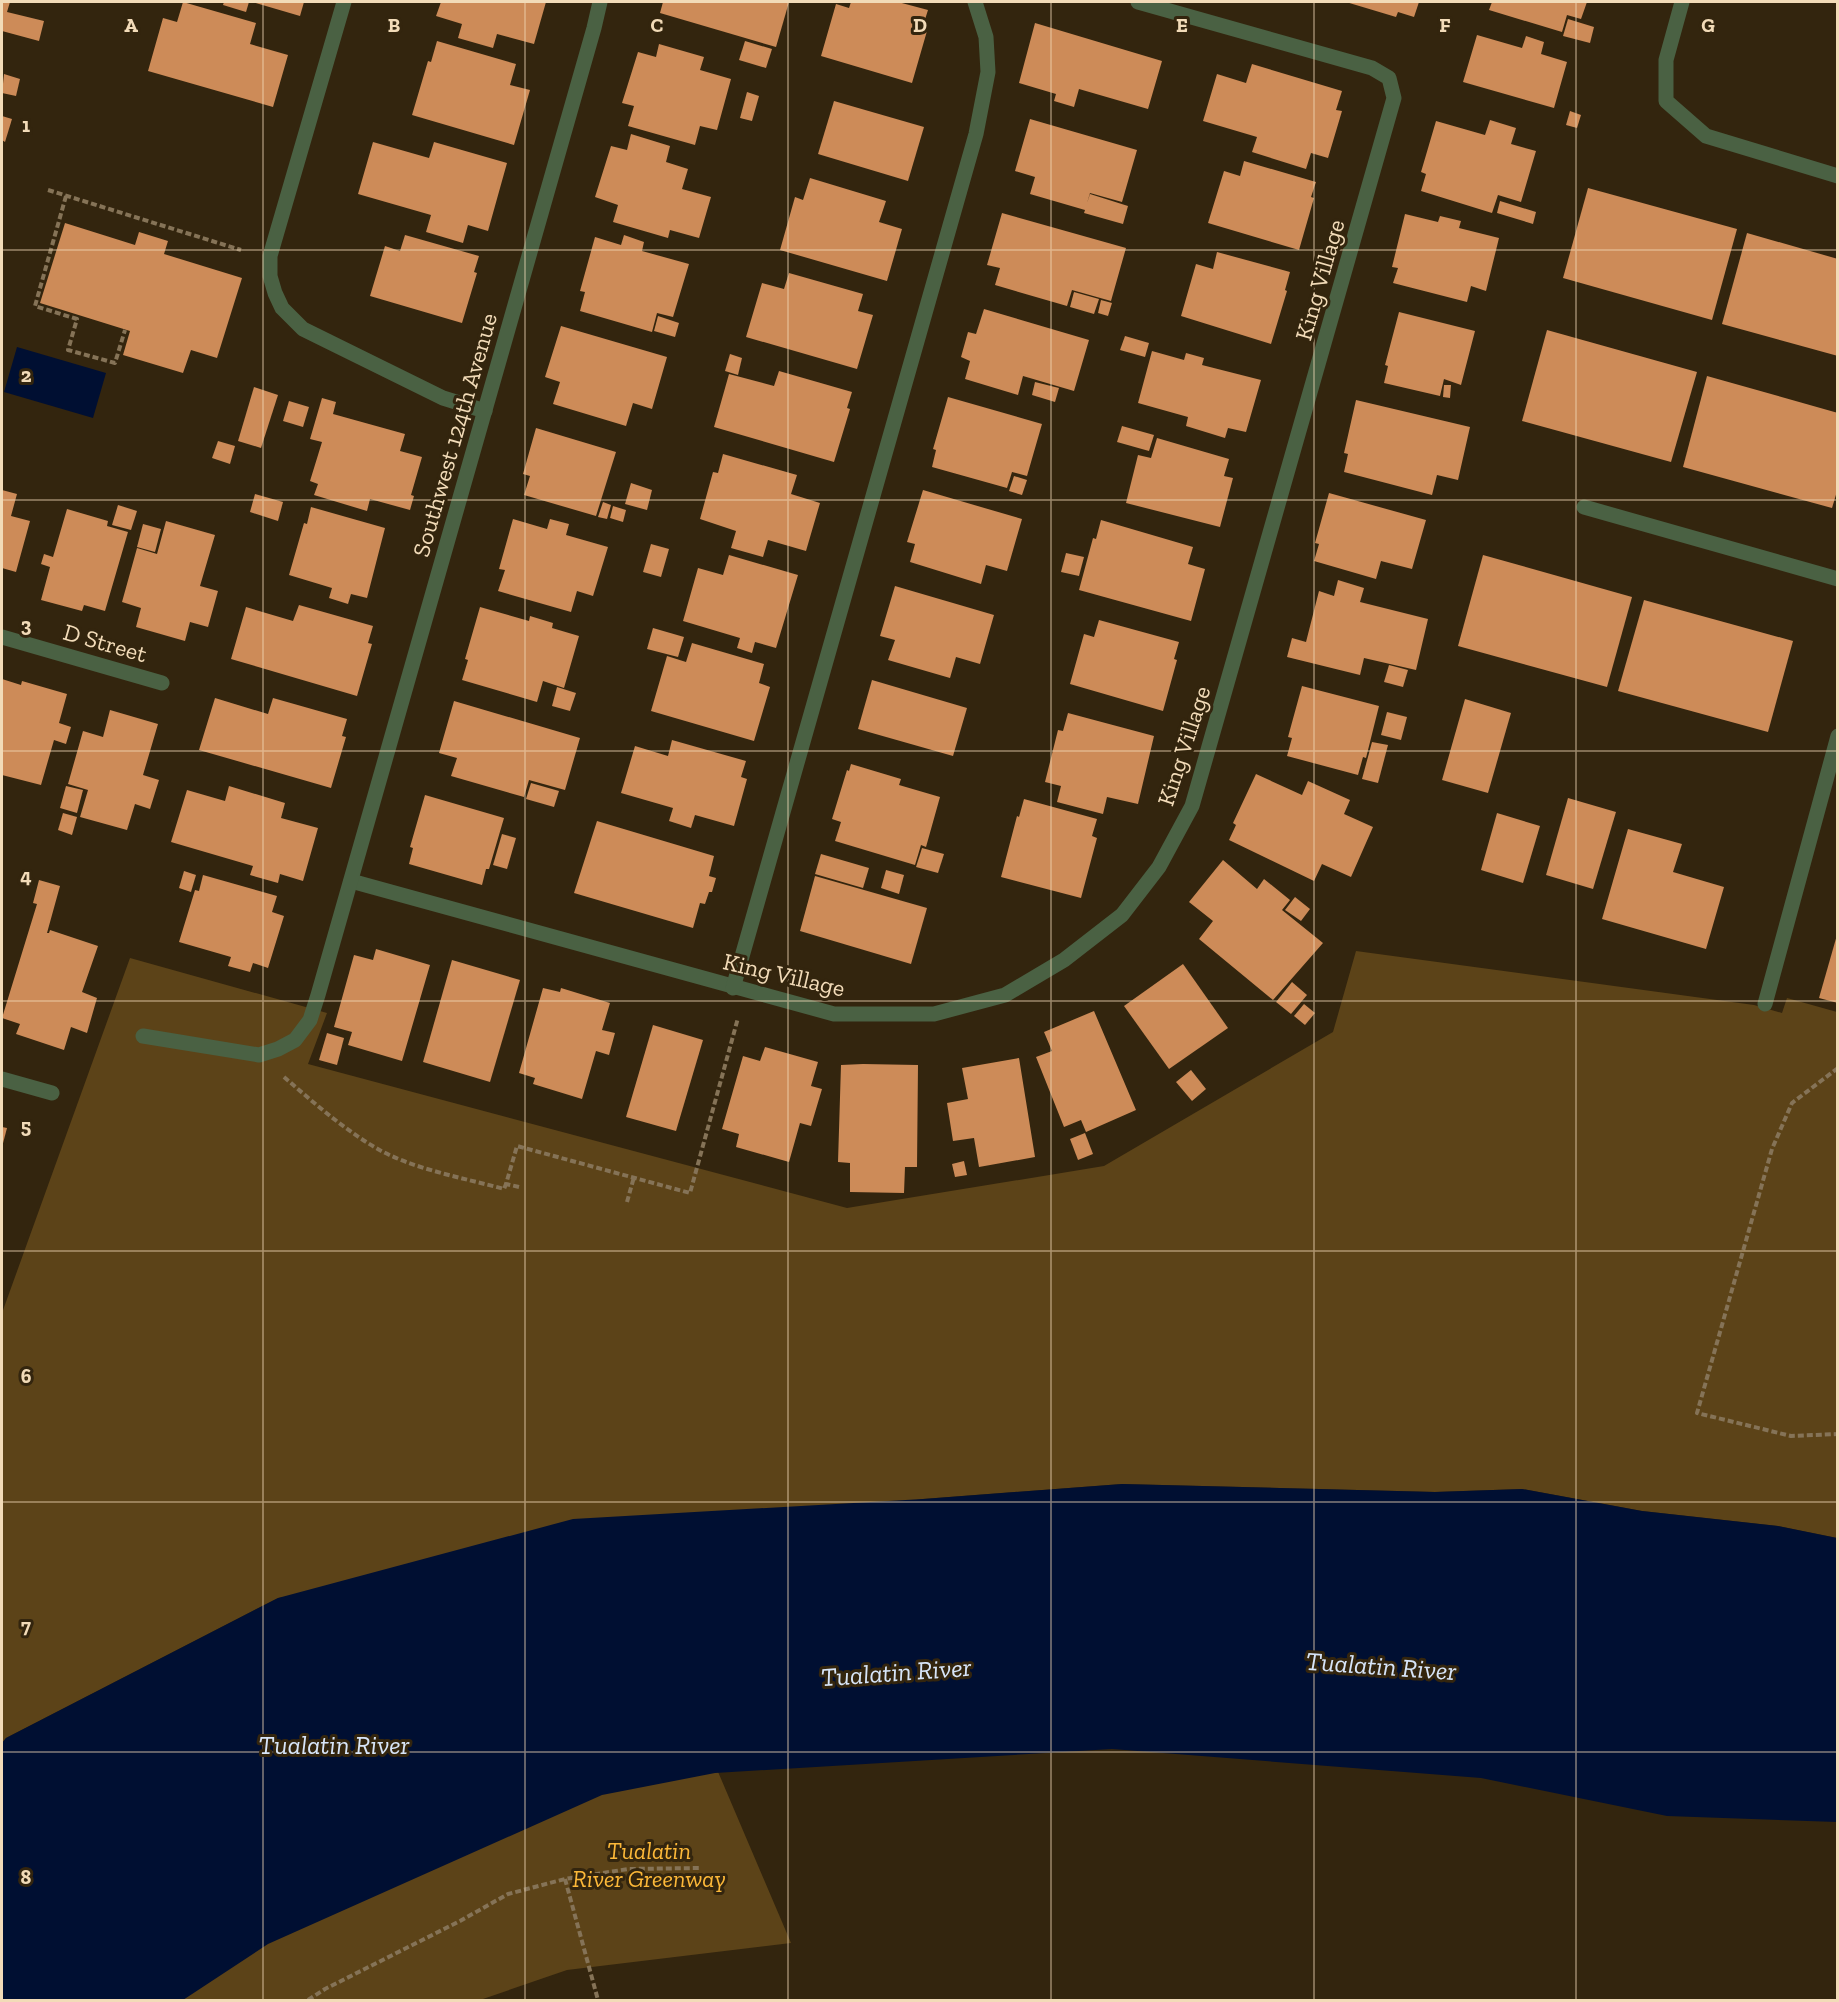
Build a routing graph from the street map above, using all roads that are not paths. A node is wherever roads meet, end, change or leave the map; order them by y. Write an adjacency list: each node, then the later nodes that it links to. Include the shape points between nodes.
1 (344, 2): 7 (street, via 270,259 275,293 282,308 303,329 443,398)
2 (600, 2): 7 (street, Southwest 124th Avenue)
3 (975, 2): 14 (street, via 986,37 988,72 976,134)
4 (1138, 2): 14 (street, King Village, via 1372,68 1389,78 1394,98 1192,806 1159,867 1122,915 1064,960 1005,994 934,1014 834,1014)
5 (1682, 2): 6 (street, via 1666,60 1666,101 1706,136)
6 (1838, 176)
7 (485, 411): 13 (street, Southwest 124th Avenue)
8 (1584, 507): 9 (street)
9 (1838, 579)
10 (2, 637): 11 (street, D Street)
11 (162, 682)
12 (1838, 736): 15 (street)
13 (351, 881): 14 (street, King Village); 16 (street, Southwest 124th Avenue, via 309,1020 295,1040 260,1055)
14 (740, 989)
15 (1766, 1004)
16 (143, 1036)
17 (2, 1079): 18 (street)
18 (52, 1093)

